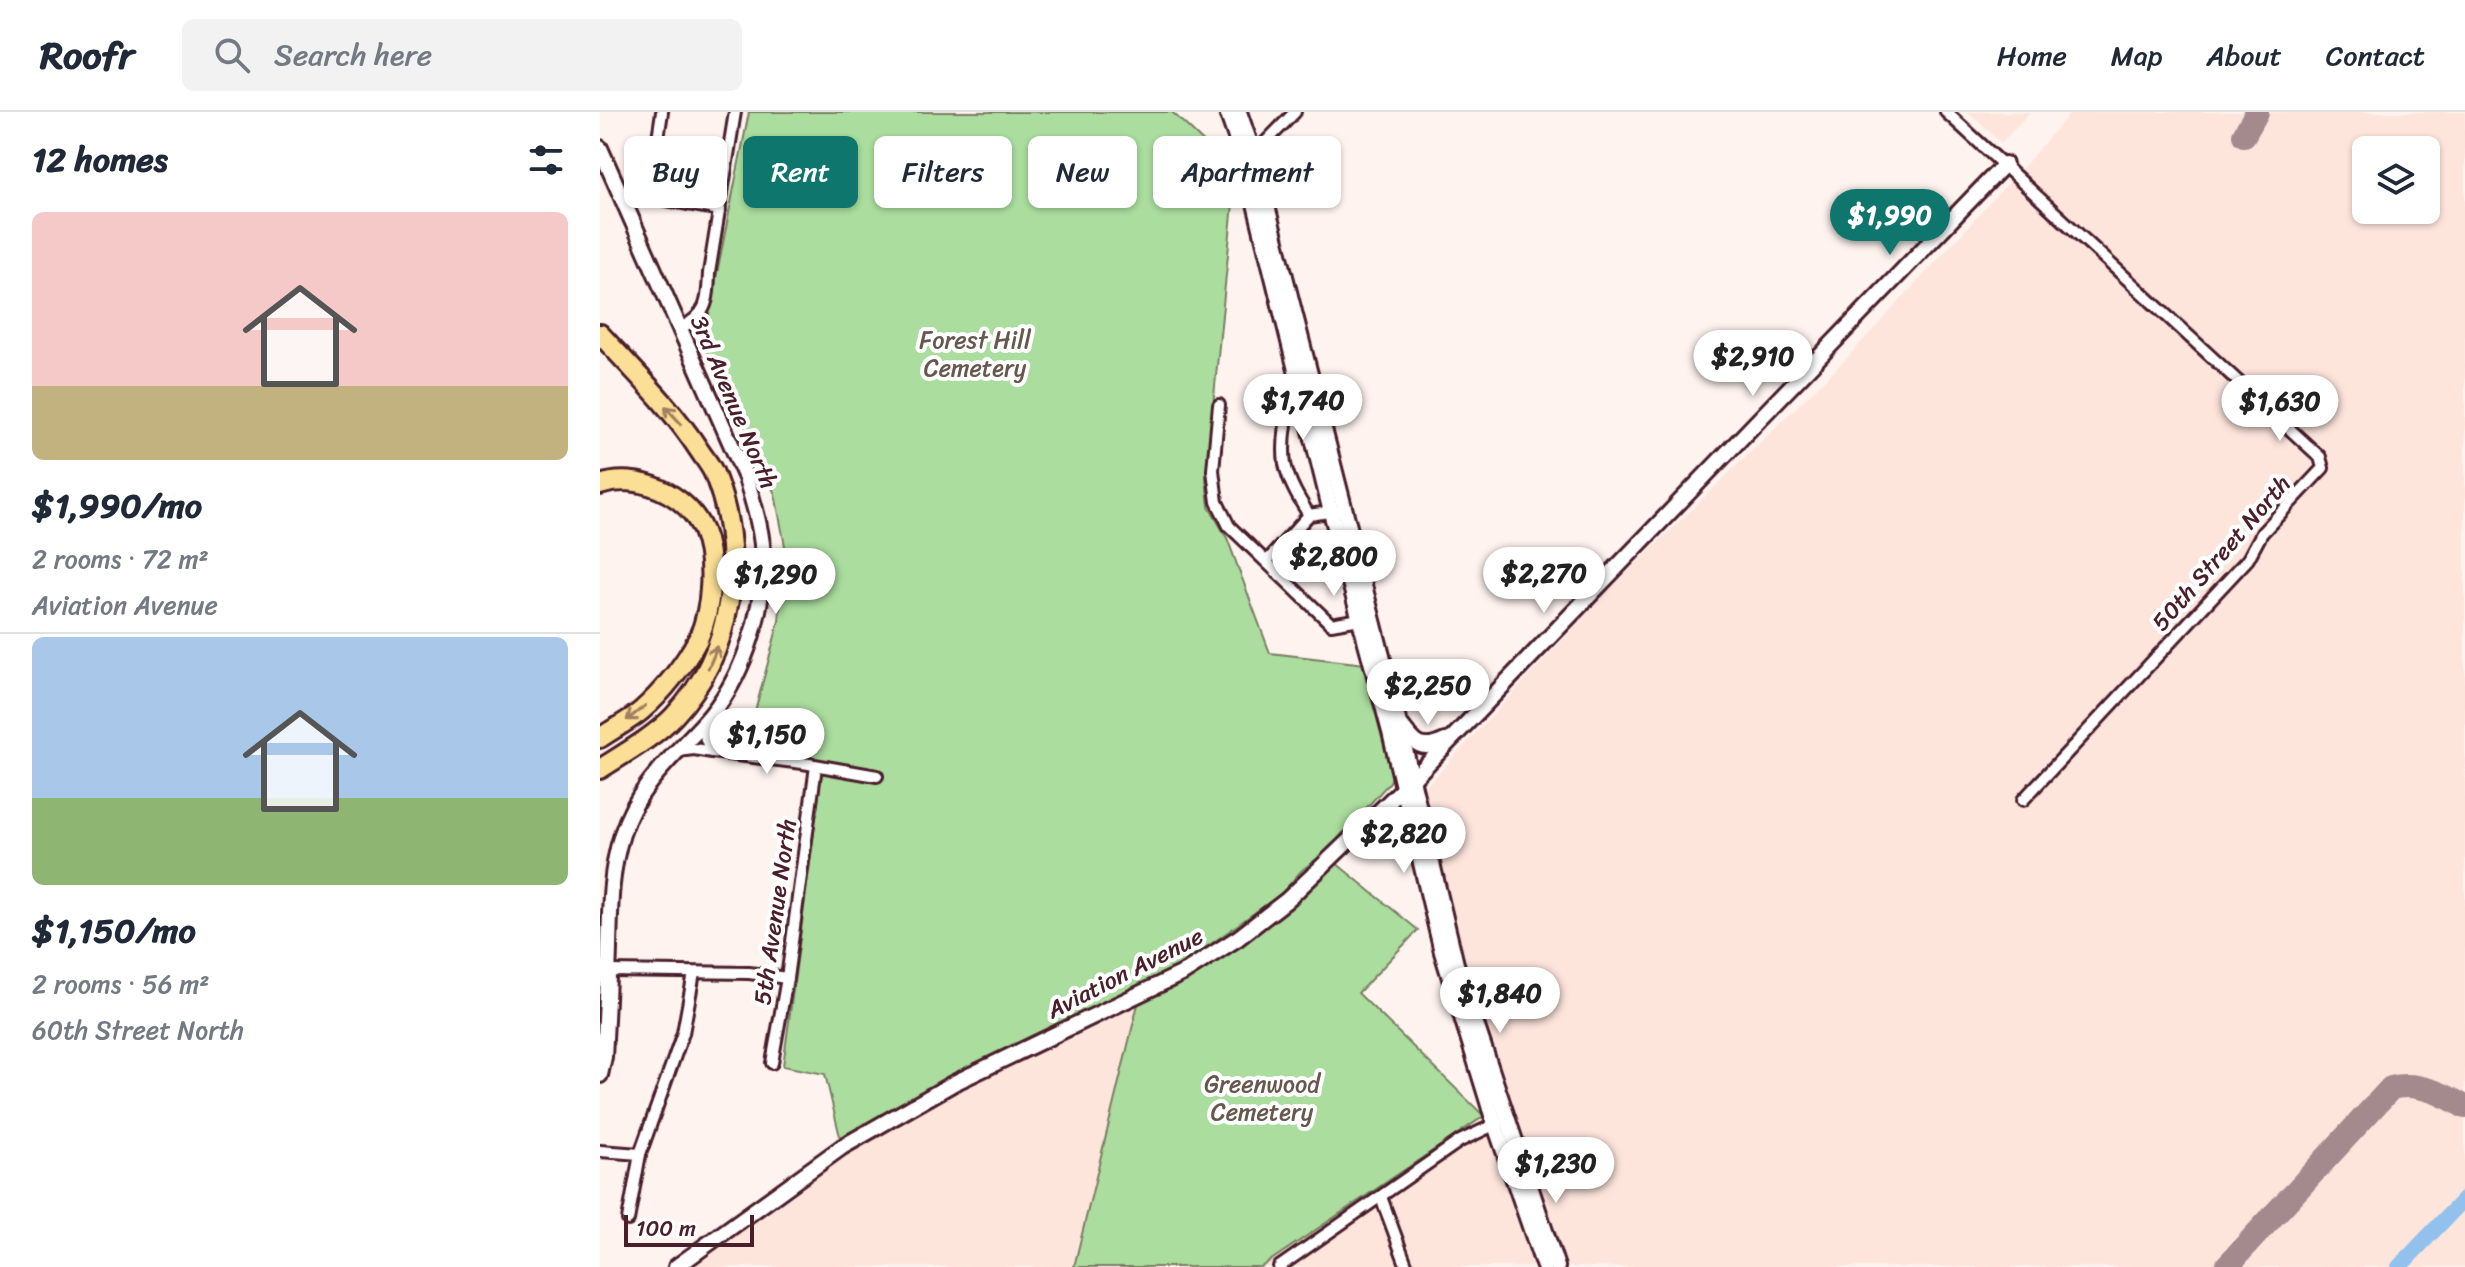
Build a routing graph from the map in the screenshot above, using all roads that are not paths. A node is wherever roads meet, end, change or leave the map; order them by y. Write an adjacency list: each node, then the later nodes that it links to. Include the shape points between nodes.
1 (662, 112): 7 (street)
2 (735, 112): 18 (street)
3 (1227, 112): 8 (street)
4 (1239, 112): 9 (street)
5 (1295, 112): 10 (street)
6 (1946, 112): 12 (street, 50th Street North)
7 (658, 136)
8 (1239, 136)
9 (1245, 136)
10 (1272, 136)
11 (600, 148): 13 (street, 3rd Avenue North)
12 (2005, 164): 30 (street, Aviation Avenue); 38 (street, 50th Street North, via 2324,465 2262,533 2248,559)
13 (620, 196): 14 (street); 19 (street, 3rd Avenue North)
14 (624, 196)
15 (709, 208): 18 (street)
16 (1261, 208): 21 (street)
17 (1262, 208): 24 (street)
18 (720, 210): 19 (street, via 703,311)
19 (679, 329): 29 (street, 3rd Avenue North, via 746,478 763,560 748,648 718,707)
20 (600, 334): 35 (highway, one-way to 20, via 673,717 704,678 726,620 732,560 715,474 686,429)
21 (1297, 371): 24 (street); 25 (street, via 1285,462)
22 (1219, 405): 26 (street, via 1213,470 1217,502 1229,526)
23 (600, 485): 31 (highway, one-way to 31, via 641,482 693,514 708,553 709,590 699,637 675,672 641,711)
24 (1338, 511): 25 (street); 27 (street); 28 (street)
25 (1309, 515): 26 (street)
26 (1267, 561): 27 (street, via 1331,624)
27 (1360, 619): 37 (street)
28 (1398, 721): 30 (street, via 1420,746 1429,748); 37 (street)
29 (703, 724): 32 (street, 3rd Avenue North); 33 (street)
30 (1458, 731): 37 (street, Aviation Avenue)
31 (600, 738)
32 (677, 751): 33 (street); 41 (street, 3rd Avenue North, via 639,796 622,833 611,883)
33 (712, 752): 34 (street)
34 (816, 766): 36 (street); 43 (street, 5th Avenue North)
35 (600, 769)
36 (877, 776)
37 (1407, 784): 39 (street); 40 (street, Aviation Avenue); 46 (street)
38 (2023, 800)
39 (1407, 810): 40 (street, via 1387,807); 46 (street, via 1442,952)
40 (1378, 812): 51 (street, Aviation Avenue, via 1287,900 1238,938 1183,973 887,1120)
41 (609, 971): 42 (street); 45 (street, 3rd Avenue North)
42 (694, 973): 43 (street); 48 (street, via 683,1033)
43 (787, 978): 44 (street, 5th Avenue North)
44 (772, 1063)
45 (600, 1075)
46 (1501, 1122): 49 (street, via 1460,1141); 54 (street); 55 (street)
47 (600, 1151): 48 (street)
48 (640, 1154): 50 (street)
49 (1381, 1197): 52 (street); 53 (street)
50 (628, 1220)
51 (676, 1267)
52 (1279, 1267)
53 (1407, 1267)
54 (1544, 1267)
55 (1557, 1267)

